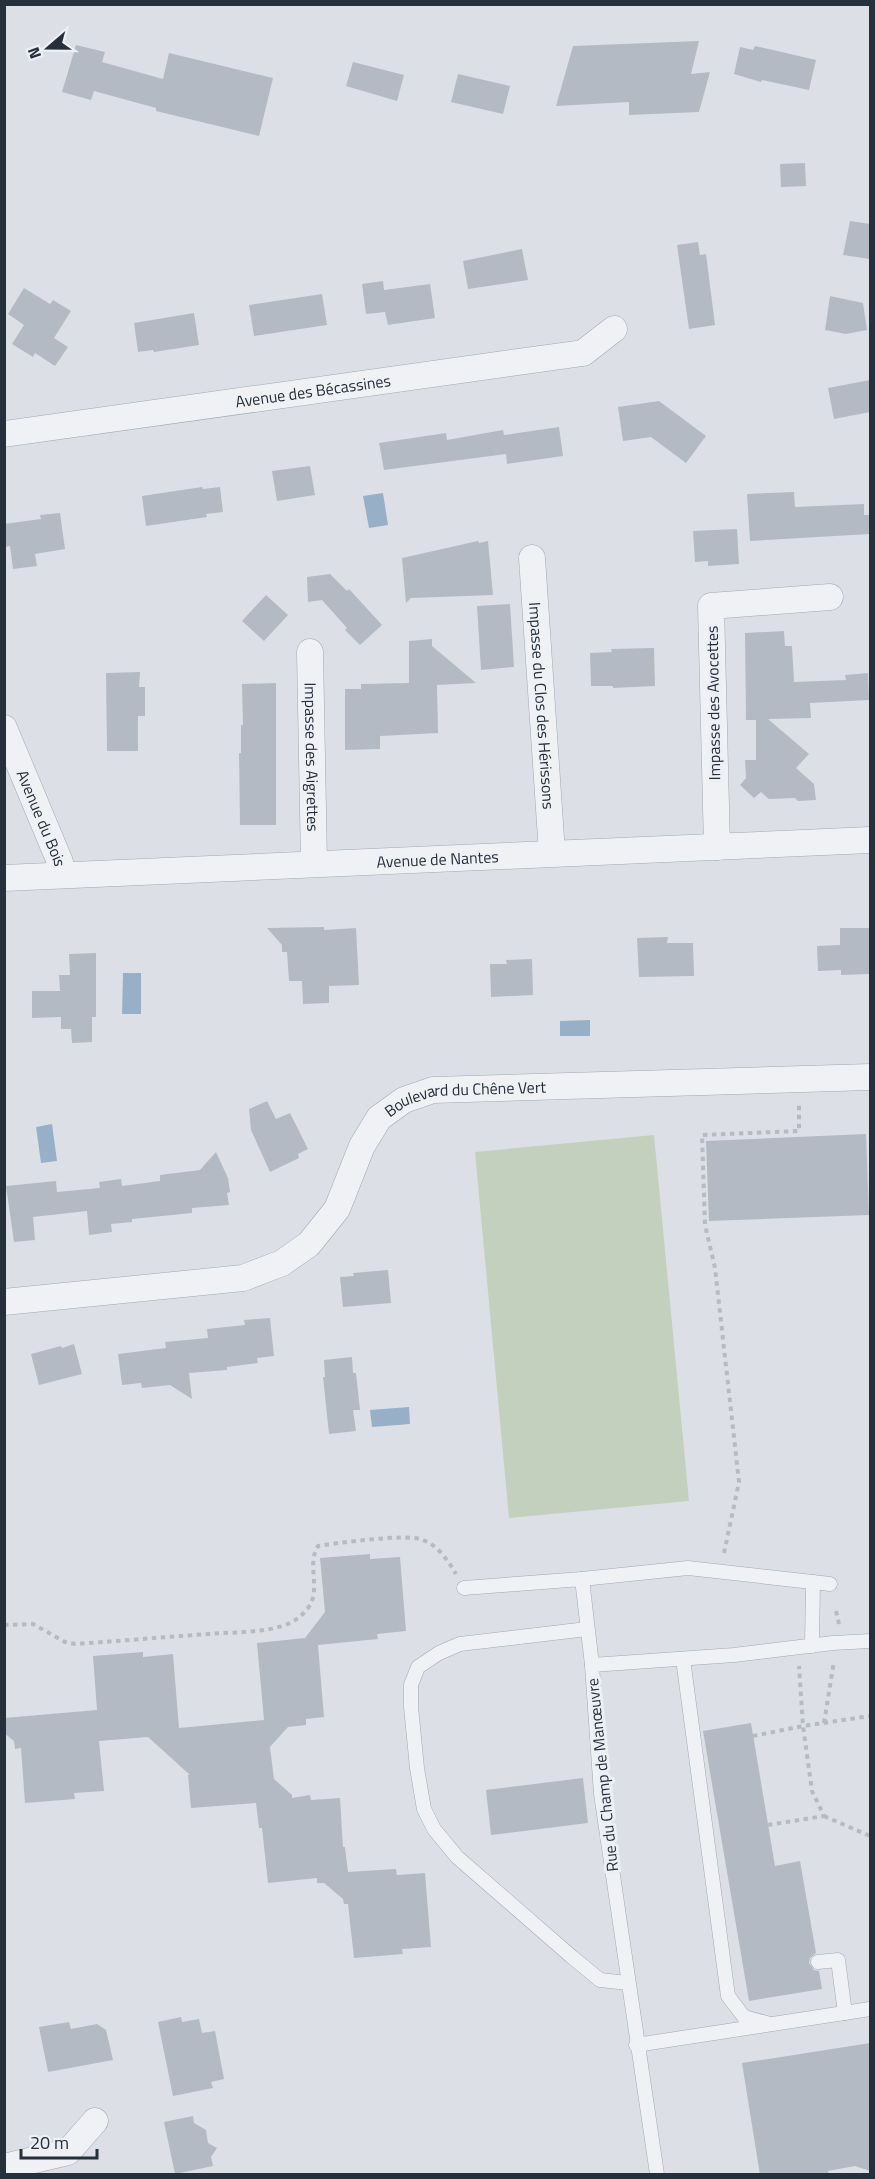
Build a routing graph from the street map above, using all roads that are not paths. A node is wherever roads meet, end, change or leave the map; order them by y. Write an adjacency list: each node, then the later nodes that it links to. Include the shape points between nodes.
1 (614, 329): 2 (street, Avenue des Bécassines, via 583,353)
2 (4, 434)
3 (532, 558): 9 (street, Impasse du Clos des Hérissons)
4 (830, 597): 8 (street, Impasse des Avocettes, via 711,606)
5 (310, 652): 10 (street, Impasse des Aigrettes)
6 (4, 728): 11 (street, Avenue du Bois, via 60,862)
7 (870, 840): 8 (street, Avenue de Nantes)
8 (717, 847): 9 (street, Avenue de Nantes)
9 (552, 853): 10 (street, Avenue de Nantes)
10 (314, 863): 11 (street, Avenue de Nantes)
11 (61, 874): 12 (street, Avenue de Nantes)
12 (4, 878)
13 (870, 1077): 14 (street, Boulevard du Chêne Vert, via 433,1090 404,1100 379,1119 362,1146 337,1209 309,1244 282,1263 243,1278)
14 (4, 1302)
15 (582, 1579): 16 (lane, via 688,1568); 18 (lane); 19 (lane)
16 (813, 1582): 17 (lane); 21 (lane)
17 (830, 1584)
18 (464, 1588)
19 (587, 1629): 23 (lane); 25 (lane, via 460,1644 418,1667 411,1685 417,1768 424,1809 434,1829 458,1857 600,1980)
20 (870, 1641): 21 (lane, Rue du Champ de Manœuvre)
21 (812, 1646): 22 (lane, Rue du Champ de Manœuvre)
22 (683, 1659): 23 (lane, Rue du Champ de Manœuvre); 28 (lane, via 728,1996 744,2017)
23 (592, 1665): 25 (lane, Rue du Champ de Manœuvre, via 601,1794)
24 (818, 1962): 27 (lane, via 838,1960)
25 (628, 1983): 29 (lane, Rue du Champ de Manœuvre)
26 (870, 2009): 27 (lane)
27 (845, 2013): 28 (lane)
28 (770, 2025): 29 (lane)
29 (636, 2045): 32 (lane, Rue du Champ de Manœuvre)
30 (95, 2121): 31 (street, via 68,2152)
31 (4, 2167)
32 (657, 2175)

